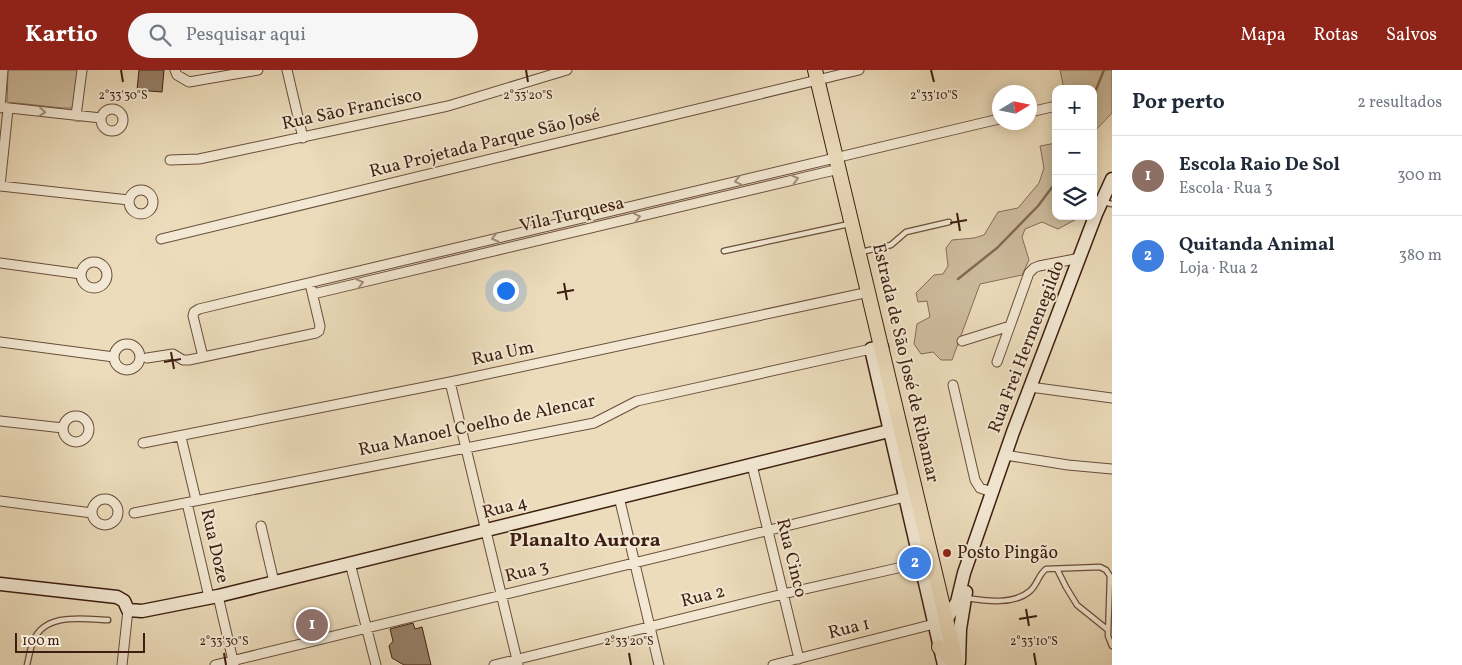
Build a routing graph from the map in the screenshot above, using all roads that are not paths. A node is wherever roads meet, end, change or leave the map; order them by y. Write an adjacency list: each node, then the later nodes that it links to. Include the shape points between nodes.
1 (4, 70): 10 (street)
2 (82, 70): 12 (street)
3 (175, 70): 4 (street, via 189,82)
4 (258, 70)
5 (287, 70): 15 (street)
6 (567, 70): 15 (street, Rua São Francisco, via 448,106)
7 (859, 70): 8 (street, Rua Projetada Parque São José)
8 (817, 73): 17 (main road, Estrada de São José de Ribamar); 28 (street, Rua Projetada Parque São José)
9 (1052, 107): 11 (street)
10 (3, 108): 12 (street, one-way to 12); 19 (street)
11 (1037, 110)
12 (76, 116): 13 (street)
13 (101, 118)
14 (992, 121): 17 (street)
15 (303, 138): 16 (street, Rua São Francisco, via 199,159)
16 (170, 160)
17 (838, 163): 20 (street, Vila Turquesa, one-way to 20); 23 (street, Vila Turquesa, one-way to 17); 26 (main road, Estrada de São José de Ribamar)
18 (1112, 178): 22 (street, Rua Frei Hermenegildo)
19 (0, 186): 21 (street)
20 (690, 192): 23 (street); 25 (street, Vila Turquesa)
21 (129, 200)
22 (1107, 203): 31 (street, Rua Frei Hermenegildo)
23 (693, 204): 27 (street, Vila Turquesa, one-way to 23)
24 (949, 222): 30 (lane, via 906,232 891,245)
25 (550, 224): 27 (street); 32 (street, Vila Turquesa, one-way to 32)
26 (853, 224): 29 (lane); 30 (main road, Estrada de São José de Ribamar)
27 (553, 236): 34 (street, Vila Turquesa)
28 (160, 239)
29 (724, 251)
30 (860, 252): 37 (main road, Estrada de São José de Ribamar)
31 (1080, 258): 39 (street, via 1034,268 1029,273); 49 (street, Rua Frei Hermenegildo)
32 (410, 259): 34 (street); 36 (street, Vila Turquesa)
33 (0, 263): 35 (street)
34 (413, 270): 38 (street, Vila Turquesa, one-way to 34)
35 (81, 274)
36 (310, 283): 38 (street); 45 (street, Vila Turquesa, via 196,310 193,316)
37 (869, 292): 42 (main road, Estrada de São José de Ribamar); 47 (street, Rua Um)
38 (313, 294): 45 (street, via 320,323 318,332)
39 (1010, 326): 40 (street); 46 (street)
40 (962, 341)
41 (0, 342): 43 (street)
42 (876, 348): 53 (street, Estrada de São José de Ribamar); 56 (street, Rua Manoel Coelho de Alencar, via 637,401 594,422); 83 (main road, Estrada de São José de Ribamar)
43 (114, 357)
44 (147, 358): 45 (street, via 171,354 186,360)
45 (203, 358)
46 (997, 362)
47 (450, 382): 54 (street, Rua Um); 56 (street)
48 (952, 385): 60 (street, via 975,480 980,488)
49 (1030, 388): 50 (street); 57 (street, Rua Frei Hermenegildo)
50 (1112, 398)
51 (0, 421): 52 (street)
52 (63, 428)
53 (889, 431): 58 (street, Rua 4); 61 (street, Estrada de São José de Ribamar)
54 (181, 437): 55 (street, Rua Um); 64 (street, Rua Doze)
55 (143, 443)
56 (466, 448): 64 (street, Rua Manoel Coelho de Alencar); 69 (street)
57 (1005, 455): 59 (street); 60 (street, Rua Frei Hermenegildo)
58 (752, 465): 62 (street, Rua 4); 70 (street, Rua Cinco)
59 (1112, 469)
60 (992, 492): 68 (street, Rua Frei Hermenegildo)
61 (905, 497): 70 (street, Rua 3); 72 (street, Estrada de São José de Ribamar)
62 (618, 498): 69 (street, Rua 4); 71 (street)
63 (0, 501): 65 (street)
64 (191, 501): 66 (street, Rua Manoel Coelho de Alencar); 79 (street, Rua Doze)
65 (92, 513)
66 (134, 513)
67 (261, 526): 75 (street)
68 (980, 529): 80 (street, Rua Frei Hermenegildo); 83 (street, Rua Frei Hermenegildo, via 957,602)
69 (486, 530): 73 (street, Rua 4); 77 (street)
70 (768, 530): 71 (street, Rua 3); 78 (street, Rua Cinco)
71 (634, 562): 77 (street, Rua 3); 84 (street)
72 (920, 562): 78 (street, Rua 2); 83 (street, Estrada de São José de Ribamar)
73 (350, 563): 75 (street, Rua 4); 85 (street)
74 (1057, 569): 80 (lane, via 1041,572 1030,591 1014,600); 86 (lane, via 1077,605); 86 (lane, via 1100,567 1106,570 1111,584)
75 (274, 582): 79 (street, Rua 4)
76 (0, 584): 81 (street, via 117,597 124,601)
77 (502, 594): 85 (street, Rua 3); 90 (street)
78 (783, 594): 84 (street, Rua 2); 89 (street, Rua Cinco)
79 (214, 596): 81 (street, Rua 4); 91 (street, Rua Doze)
80 (965, 598): 100 (street, Rua Frei Hermenegildo)
81 (128, 610): 93 (street)
82 (108, 620): 92 (lane, via 55,621 40,629 33,641)
83 (940, 622): 88 (street, Estrada de São José de Ribamar); 89 (street, Rua 1); 100 (main road, Estrada de São José de Ribamar)
84 (650, 626): 90 (street, Rua 2); 97 (street)
85 (366, 628): 91 (street, Rua 3); 95 (street)
86 (1108, 630): 87 (lane)
87 (1112, 646)
88 (939, 647): 99 (street, Estrada de São José de Ribamar); 100 (main road)
89 (799, 659): 98 (street, Rua 1)
90 (518, 662): 96 (street, Rua 2)
91 (233, 663): 94 (street, Rua 3)
92 (27, 665)
93 (122, 665)
94 (215, 665)
95 (376, 665)
96 (494, 665)
97 (659, 665)
98 (773, 665)
99 (944, 665)
100 (958, 665)

